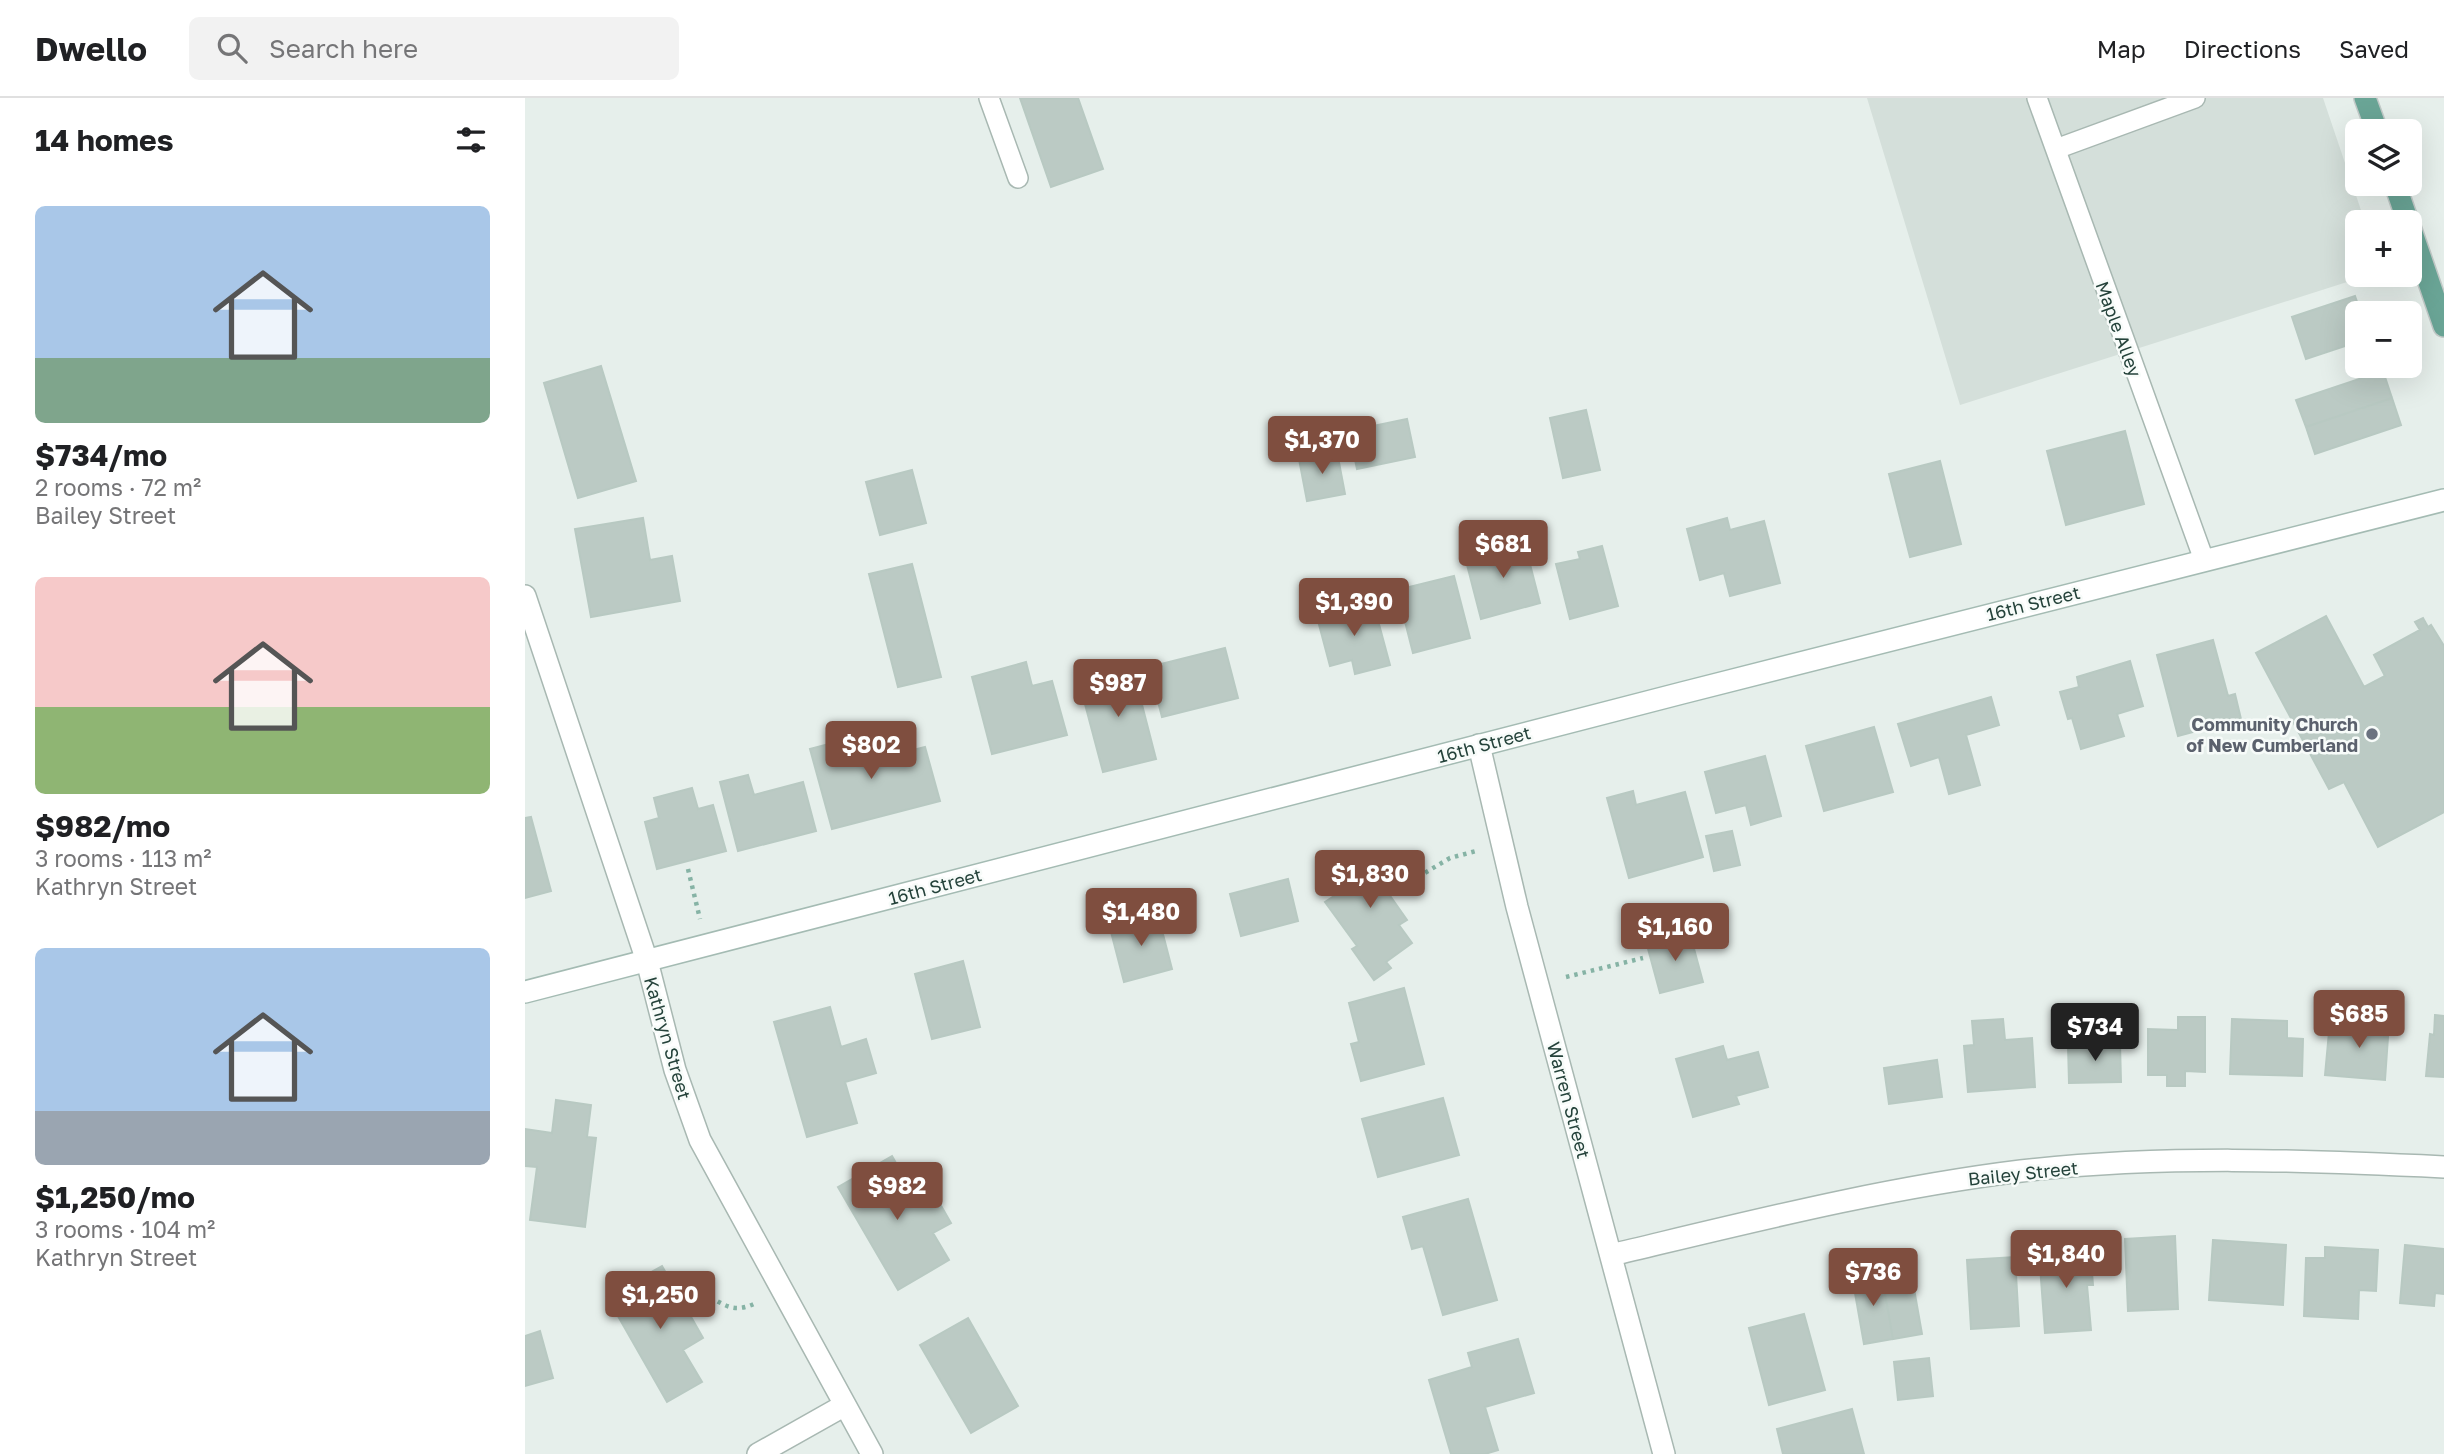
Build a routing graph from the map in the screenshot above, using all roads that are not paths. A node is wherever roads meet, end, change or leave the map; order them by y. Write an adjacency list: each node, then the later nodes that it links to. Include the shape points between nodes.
1 (989, 98): 7 (lane)
2 (2037, 98): 6 (lane, Maple Alley)
3 (2195, 98): 6 (lane)
4 (2365, 98): 5 (main road)
5 (2373, 119)
6 (2056, 149): 11 (lane, Maple Alley)
7 (1018, 178)
8 (2422, 263): 9 (main road)
9 (2444, 327)
10 (2444, 500): 11 (street, 16th Street)
11 (2204, 559): 13 (street, 16th Street)
12 (525, 596): 14 (street, Kathryn Street)
13 (1479, 745): 14 (street, 16th Street); 17 (street, Warren Street, via 1537,984)
14 (647, 961): 15 (street, 16th Street); 18 (street, Kathryn Street, via 675,1070 700,1140)
15 (525, 992)
16 (2444, 1167): 17 (street, Bailey Street, via 2304,1160 2146,1162 2023,1171 1934,1183 1785,1213)
17 (1611, 1255): 21 (street, Warren Street)
18 (845, 1405): 19 (street); 20 (street, Kathryn Street)
19 (758, 1454)
20 (872, 1454)
21 (1664, 1454)

